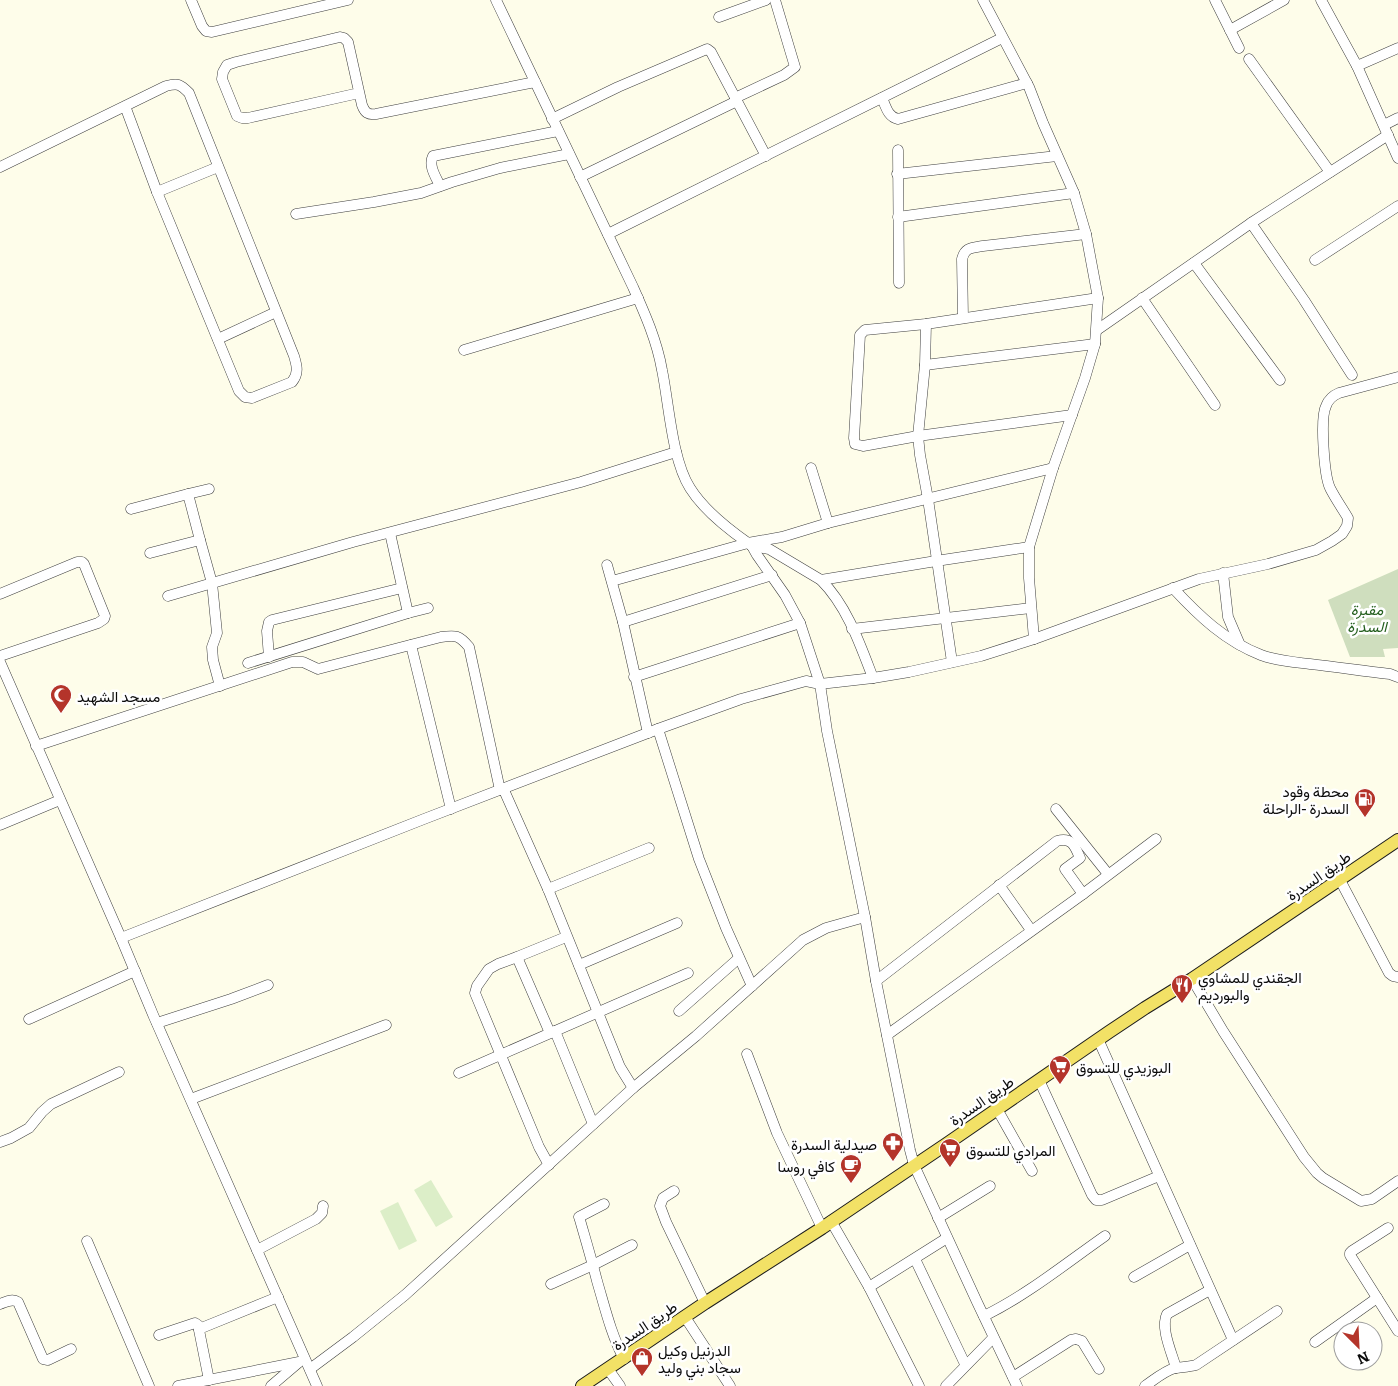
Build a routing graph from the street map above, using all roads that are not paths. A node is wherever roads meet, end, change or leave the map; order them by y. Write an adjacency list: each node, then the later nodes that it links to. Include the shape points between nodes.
1 (191, 0): 2 (street, via 202,26 212,32)
2 (348, 0)
3 (496, 0): 17 (street)
4 (766, 0): 10 (street)
5 (775, 0): 21 (street, via 795,67)
6 (983, 0): 12 (street)
7 (1215, 0): 11 (street)
8 (1284, 0): 11 (street)
9 (1321, 0): 16 (street)
10 (720, 17)
11 (1230, 30): 13 (street)
12 (1002, 38): 18 (street); 20 (street)
13 (1239, 48)
14 (1398, 48): 16 (street)
15 (1249, 59): 34 (street)
16 (1357, 66): 25 (street)
17 (535, 82): 19 (street, via 369,115); 24 (street)
18 (1027, 83): 20 (street, via 898,119 889,115); 30 (street)
19 (359, 93): 19 (street, via 242,118 237,116 222,79 227,65 340,37 348,42)
20 (882, 98): 29 (street)
21 (736, 100): 24 (street, via 708,49); 29 (street); 36 (street)
22 (125, 106): 32 (street); 33 (street, via 166,86 176,84 183,87 189,93); 38 (street)
23 (1398, 118): 25 (street)
24 (552, 119): 26 (street)
25 (1386, 130): 31 (street); 34 (street)
26 (558, 132): 28 (street); 37 (street, via 433,156 431,165)
27 (898, 150): 35 (street)
28 (569, 154): 36 (street); 37 (street, via 500,168)
29 (766, 156): 44 (street)
30 (1057, 156): 35 (street); 39 (street)
31 (1398, 158)
32 (0, 167)
33 (218, 167): 38 (street); 52 (street)
34 (1330, 172): 43 (street)
35 (898, 174): 42 (street)
36 (580, 177): 44 (street)
37 (440, 186): 41 (street, via 414,194)
38 (157, 192): 56 (street)
39 (1074, 193): 42 (street); 45 (street)
40 (1398, 206): 46 (street)
41 (296, 214)
42 (898, 217): 48 (street)
43 (1251, 223): 47 (street); 60 (street)
44 (608, 234): 49 (street)
45 (1086, 234): 50 (street); 53 (street, via 968,249 962,258)
46 (1315, 260)
47 (1194, 263): 51 (street); 62 (street)
48 (900, 284)
49 (638, 298): 58 (street); 66 (street, via 658,353)
50 (1098, 298): 53 (street); 55 (street)
51 (1142, 298): 55 (street); 63 (street)
52 (276, 312): 56 (street); 56 (street, via 298,368 292,382 252,398 245,397)
53 (963, 318): 54 (street)
54 (926, 324): 59 (street); 65 (street, via 865,330 860,335 855,443 863,446)
55 (1097, 330): 57 (street)
56 (218, 338)
57 (1095, 344): 59 (street); 64 (street)
58 (464, 350)
59 (925, 365): 65 (street)
60 (1352, 375)
61 (1398, 377): 81 (street, via 1340,392 1324,409 1329,487 1348,518 1342,534 1316,550)
62 (1280, 380)
63 (1215, 405)
64 (1072, 415): 65 (street); 68 (street)
65 (918, 436): 71 (street)
66 (676, 452): 74 (street, via 581,482); 76 (street, via 687,483 702,504)
67 (810, 468): 73 (street)
68 (1052, 468): 71 (street); 77 (street)
69 (208, 489): 70 (street)
70 (188, 494): 72 (street); 75 (street)
71 (928, 499): 73 (street); 79 (street)
72 (131, 509)
73 (828, 523): 76 (street)
74 (390, 533): 85 (street); 86 (street)
75 (200, 540): 78 (street); 85 (street)
76 (750, 544): 82 (street); 83 (street, via 769,549); 84 (street)
77 (1029, 547): 79 (street); 91 (street)
78 (150, 554)
79 (936, 561): 83 (street); 93 (street)
80 (607, 565): 84 (street)
81 (1223, 573): 87 (street); 99 (street, via 1228,617)
82 (772, 575): 94 (street); 95 (street)
83 (820, 580): 96 (street, via 839,604)
84 (612, 581): 94 (street)
85 (212, 583): 89 (street); 109 (street, via 217,633 212,647 213,660)
86 (402, 588): 92 (street); 101 (street, via 272,620 266,631)
87 (1173, 588): 97 (street); 99 (street, via 1197,614)
88 (0, 594): 100 (street, via 82,562 105,616 98,622)
89 (168, 596)
90 (428, 608): 92 (street)
91 (1031, 608): 93 (street); 97 (street)
92 (408, 613): 101 (street)
93 (945, 619): 96 (street); 103 (street)
94 (622, 622): 105 (street)
95 (800, 623): 105 (street); 108 (street)
96 (852, 629): 107 (street)
97 (1034, 639): 103 (street)
98 (411, 644): 109 (street, via 318,669 303,662 292,662); 112 (street, via 458,636 469,648); 114 (street)
99 (1240, 645): 106 (street, via 1281,661)
100 (0, 656)
101 (269, 656): 104 (street)
102 (0, 662): 111 (street)
103 (952, 662): 107 (street)
104 (248, 663)
105 (634, 677): 110 (street)
106 (1398, 677)
107 (873, 678): 108 (street)
108 (820, 684): 110 (street, via 806,681 792,684); 125 (street)
109 (220, 686): 111 (street)
110 (653, 731): 112 (street); 131 (street)
111 (36, 746): 113 (street)
112 (502, 789): 114 (street); 123 (street)
113 (60, 800): 116 (street); 129 (street)
114 (451, 809): 129 (street)
115 (1056, 809): 120 (street)
116 (0, 825)
117 (1156, 839): 120 (street)
118 (1398, 841): 121 (main road, طريق السدرة)
119 (649, 848): 123 (street)
120 (1108, 874): 124 (street)
121 (1340, 880): 135 (street, via 1389,973); 136 (main road, طريق السدرة)
122 (999, 885): 124 (street, via 1057,841 1065,840 1072,842 1080,858 1065,870); 127 (street); 137 (street)
123 (548, 889): 128 (street)
124 (1083, 894): 127 (street)
125 (865, 917): 137 (street); 139 (street, via 814,933)
126 (677, 923): 132 (street)
127 (1031, 930): 146 (street)
128 (566, 937): 130 (street); 132 (street)
129 (121, 938): 133 (street)
130 (518, 957): 145 (street); 149 (street, via 489,968 475,993)
131 (739, 958): 139 (street); 140 (street)
132 (579, 965): 141 (street)
133 (135, 971): 142 (street); 143 (street)
134 (688, 973): 141 (street)
135 (1398, 977)
136 (1192, 979): 147 (main road, طريق السدرة); 162 (street, via 1317,1173 1361,1201)
137 (876, 981): 146 (street)
138 (268, 986): 143 (street)
139 (752, 986): 153 (street)
140 (679, 1012)
141 (599, 1013): 145 (street); 153 (street, via 620,1067)
142 (29, 1019)
143 (157, 1023): 154 (street)
144 (386, 1025): 154 (street)
145 (553, 1032): 149 (street); 156 (street)
146 (888, 1034): 159 (street)
147 (1098, 1039): 152 (main road, طريق السدرة); 161 (street)
148 (747, 1054): 168 (street, via 777,1133)
149 (501, 1055): 151 (street); 158 (street, via 539,1147)
150 (119, 1072): 157 (street, via 51,1104 29,1128)
151 (459, 1073)
152 (1039, 1080): 155 (main road, طريق السدرة); 161 (street, via 1096,1200)
153 (633, 1088): 156 (street)
154 (191, 1099): 175 (street)
155 (997, 1110): 159 (main road, طريق السدرة); 160 (street)
156 (593, 1124): 158 (street)
157 (0, 1142)
158 (550, 1165): 200 (street, via 405,1295)
159 (914, 1165): 167 (street); 168 (main road, طريق السدرة)
160 (1032, 1171)
161 (1159, 1176): 174 (street)
162 (1398, 1181)
163 (990, 1186): 167 (street)
164 (674, 1191): 184 (street, via 664,1198 660,1206)
165 (604, 1204): 177 (street, via 579,1218)
166 (323, 1206): 175 (street, via 316,1219)
167 (938, 1218): 171 (street)
168 (826, 1224): 180 (street); 184 (main road, طريق السدرة)
169 (1388, 1228): 183 (street, via 1350,1253)
170 (1105, 1236): 187 (street, via 1031,1289)
171 (947, 1238): 176 (street); 187 (street)
172 (86, 1241): 205 (street)
173 (632, 1245): 177 (street)
174 (1190, 1245): 178 (street); 181 (street)
175 (257, 1250): 182 (street)
176 (915, 1259): 180 (street); 198 (street)
177 (593, 1265): 179 (street); 196 (street, via 611,1330)
178 (1134, 1277)
179 (552, 1284)
180 (870, 1287): 212 (street)
181 (1210, 1290): 193 (street); 199 (street, via 1165,1316 1164,1326)
182 (278, 1297): 189 (street); 197 (street)
183 (1377, 1298): 190 (street); 194 (street)
184 (705, 1303): 188 (main road, طريق السدرة)
185 (0, 1304): 195 (street, via 12,1300 18,1302 43,1359 48,1360)
186 (1277, 1311): 193 (street)
187 (984, 1316): 192 (street)
188 (685, 1317): 196 (main road, طريق السدرة); 211 (street)
189 (199, 1329): 191 (street, via 196,1323); 203 (street)
190 (1398, 1331)
191 (159, 1334)
192 (993, 1338): 198 (street); 204 (street)
193 (1233, 1340): 199 (street, via 1196,1365)
194 (1315, 1342)
195 (71, 1348)
196 (624, 1359): 201 (main road, طريق السدرة)
197 (302, 1360): 200 (street); 203 (street); 207 (street)
198 (966, 1364): 213 (street)
199 (1176, 1368): 214 (street)
200 (310, 1369): 208 (street)
201 (608, 1369): 209 (main road, طريق السدرة); 210 (street)
202 (1099, 1369): 204 (street, via 1082,1341 1076,1338)
203 (209, 1380): 206 (street)
204 (1015, 1381)
205 (149, 1386)
206 (178, 1386)
207 (271, 1386)
208 (317, 1386)
209 (582, 1386)
210 (620, 1386)
211 (730, 1386)
212 (919, 1386)
213 (946, 1386)
214 (1145, 1386)

